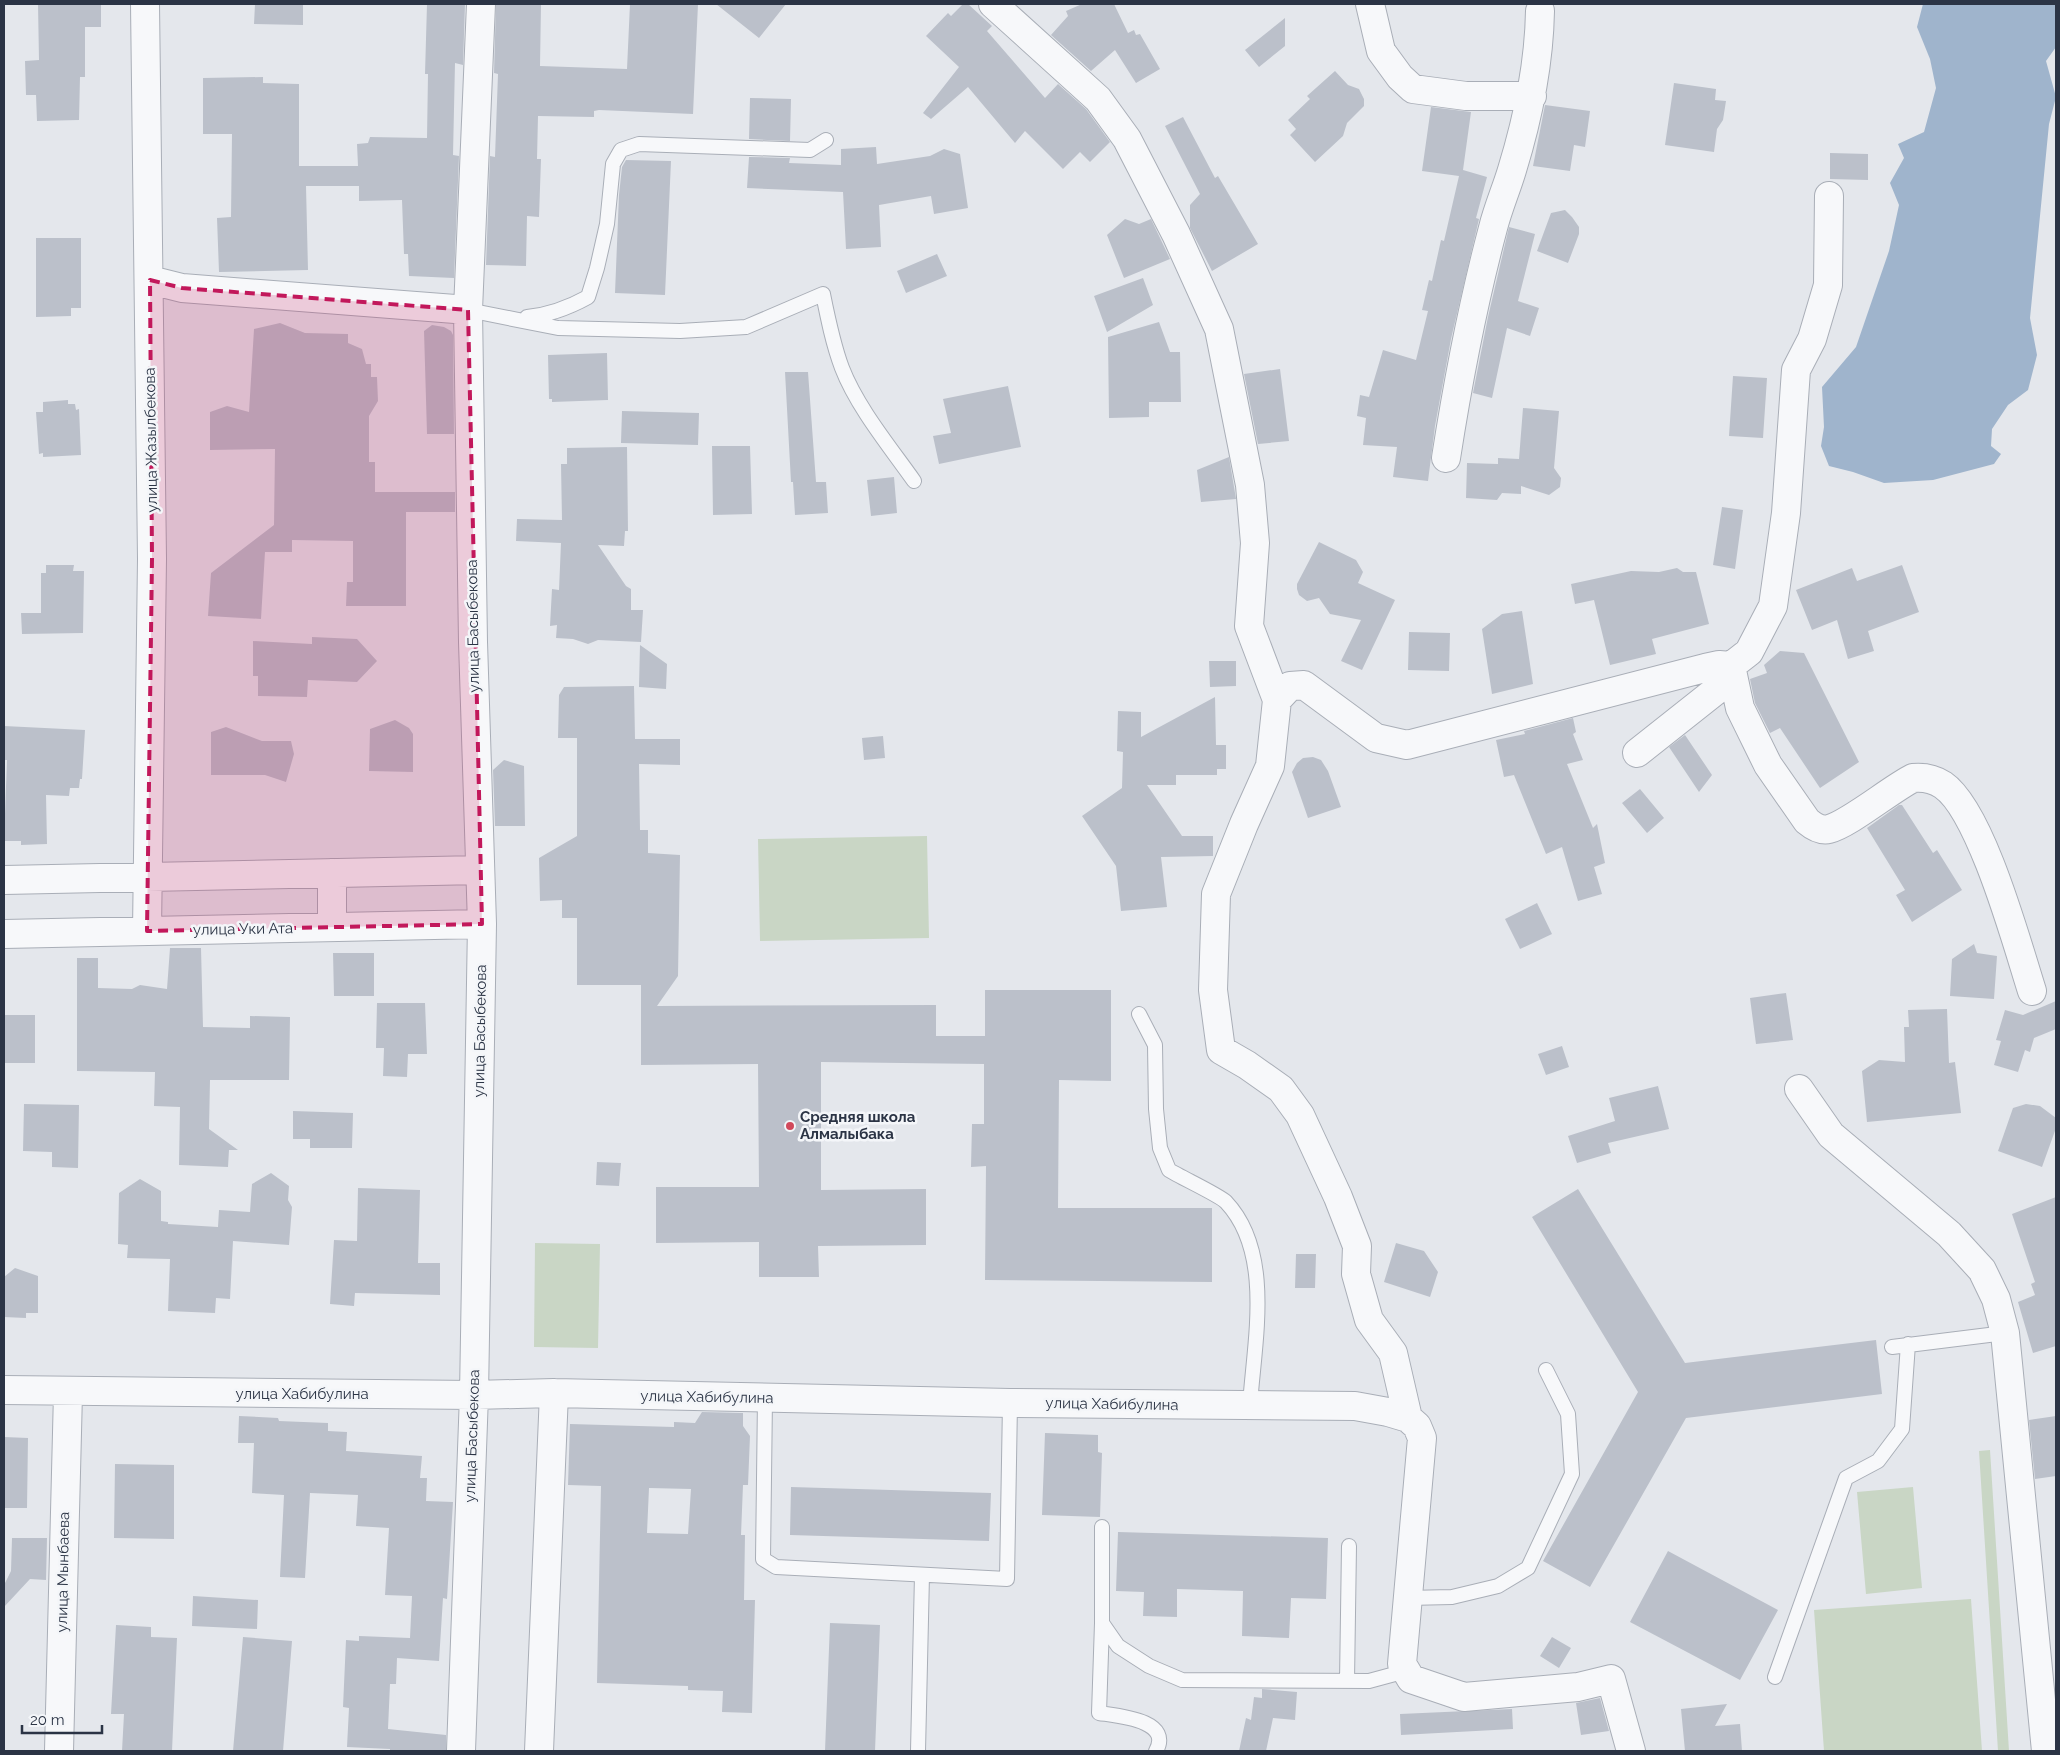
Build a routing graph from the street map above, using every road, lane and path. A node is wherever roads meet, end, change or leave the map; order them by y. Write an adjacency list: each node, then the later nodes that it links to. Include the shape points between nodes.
1 (145, 4): 9 (street, улица Жазылбекова)
2 (481, 4): 10 (street, улица Басыбекова)
3 (993, 4): 14 (street, via 1098,99 1126,140 1176,234 1218,329 1250,485 1255,543 1249,626)
4 (1370, 4): 6 (street, via 1381,51 1413,89 1466,96)
5 (1540, 10): 6 (street)
6 (1532, 96): 12 (street, via 1477,290)
7 (826, 140): 11 (lane, via 810,150 639,144 621,150 613,164 606,224 588,297 543,316)
8 (1829, 196): 15 (street, via 1828,285 1812,339 1796,370 1786,513 1773,606 1749,652)
9 (150, 280): 10 (street, via 182,288); 21 (street, улица Жазылбекова, via 152,559)
10 (468, 310): 11 (lane); 19 (street, улица Басыбекова)
11 (517, 318): 13 (lane, via 558,328 680,331 746,328 823,294 832,339 843,370 869,417)
12 (1446, 458)
13 (914, 481)
14 (1257, 647): 16 (street); 17 (street)
15 (1732, 672): 16 (street, via 1719,665 1705,668 1407,745 1376,738); 18 (street); 27 (street, via 1740,708 1768,765 1807,821 1816,827 1828,829 1845,821 1914,778 1926,778 1943,785 1964,806 1983,847)
16 (1304, 685): 17 (street, via 1290,686)
17 (1277, 700): 41 (street, via 1270,766 1216,894 1213,990 1221,1050 1281,1089 1300,1115 1357,1246 1356,1274 1368,1320 1393,1353)
18 (1638, 753)
19 (480, 870): 20 (street); 23 (street, улица Басыбекова)
20 (332, 873): 21 (street); 24 (street)
21 (147, 876): 22 (street); 25 (street, улица Жазылбекова)
22 (4, 880)
23 (482, 924): 24 (street, улица Уки Ата); 37 (street, улица Басыбекова)
24 (332, 926): 25 (street, улица Уки Ата)
25 (147, 931): 26 (street, улица Уки Ата)
26 (4, 934)
27 (2032, 991)
28 (1139, 1014): 40 (lane, via 1155,1045 1160,1148 1168,1170 1225,1201 1250,1239 1258,1285)
29 (1799, 1090): 30 (street, via 1830,1135 1949,1234 1982,1270 1996,1299)
30 (2005, 1333): 31 (lane); 56 (street)
31 (1908, 1344): 32 (lane); 48 (lane, via 1902,1429 1878,1461 1846,1478)
32 (1892, 1347)
33 (1546, 1370): 45 (lane, via 1568,1414 1572,1474 1528,1568 1498,1586 1452,1597)
34 (4, 1390): 35 (street, улица Хабибулина)
35 (68, 1393): 37 (street, улица Хабибулина); 50 (street, улица Мынбаева)
36 (554, 1393): 37 (street, улица Хабибулина); 38 (street, улица Хабибулина); 52 (street)
37 (474, 1395): 51 (street, улица Басыбекова)
38 (765, 1398): 39 (street, улица Хабибулина); 44 (lane, via 763,1559 776,1567)
39 (1010, 1403): 40 (street, улица Хабибулина); 44 (lane, via 1008,1579)
40 (1250, 1405): 41 (street, улица Хабибулина, via 1355,1406)
41 (1408, 1418): 45 (street, via 1417,1426 1422,1438)
42 (1102, 1527): 46 (lane)
43 (1349, 1546): 49 (lane)
44 (922, 1575): 53 (lane)
45 (1407, 1598): 47 (street, via 1402,1664)
46 (1102, 1624): 49 (lane, via 1118,1646 1149,1666 1182,1680); 54 (lane, via 1100,1713 1137,1718 1154,1728 1159,1740)
47 (1406, 1671): 49 (lane, via 1368,1681); 55 (street, via 1411,1679 1464,1697 1578,1687 1611,1679)
48 (1775, 1677)
49 (1347, 1681)
50 (59, 1751)
51 (461, 1751)
52 (539, 1751)
53 (918, 1751)
54 (1156, 1751)
55 (1631, 1751)
56 (2046, 1751)

